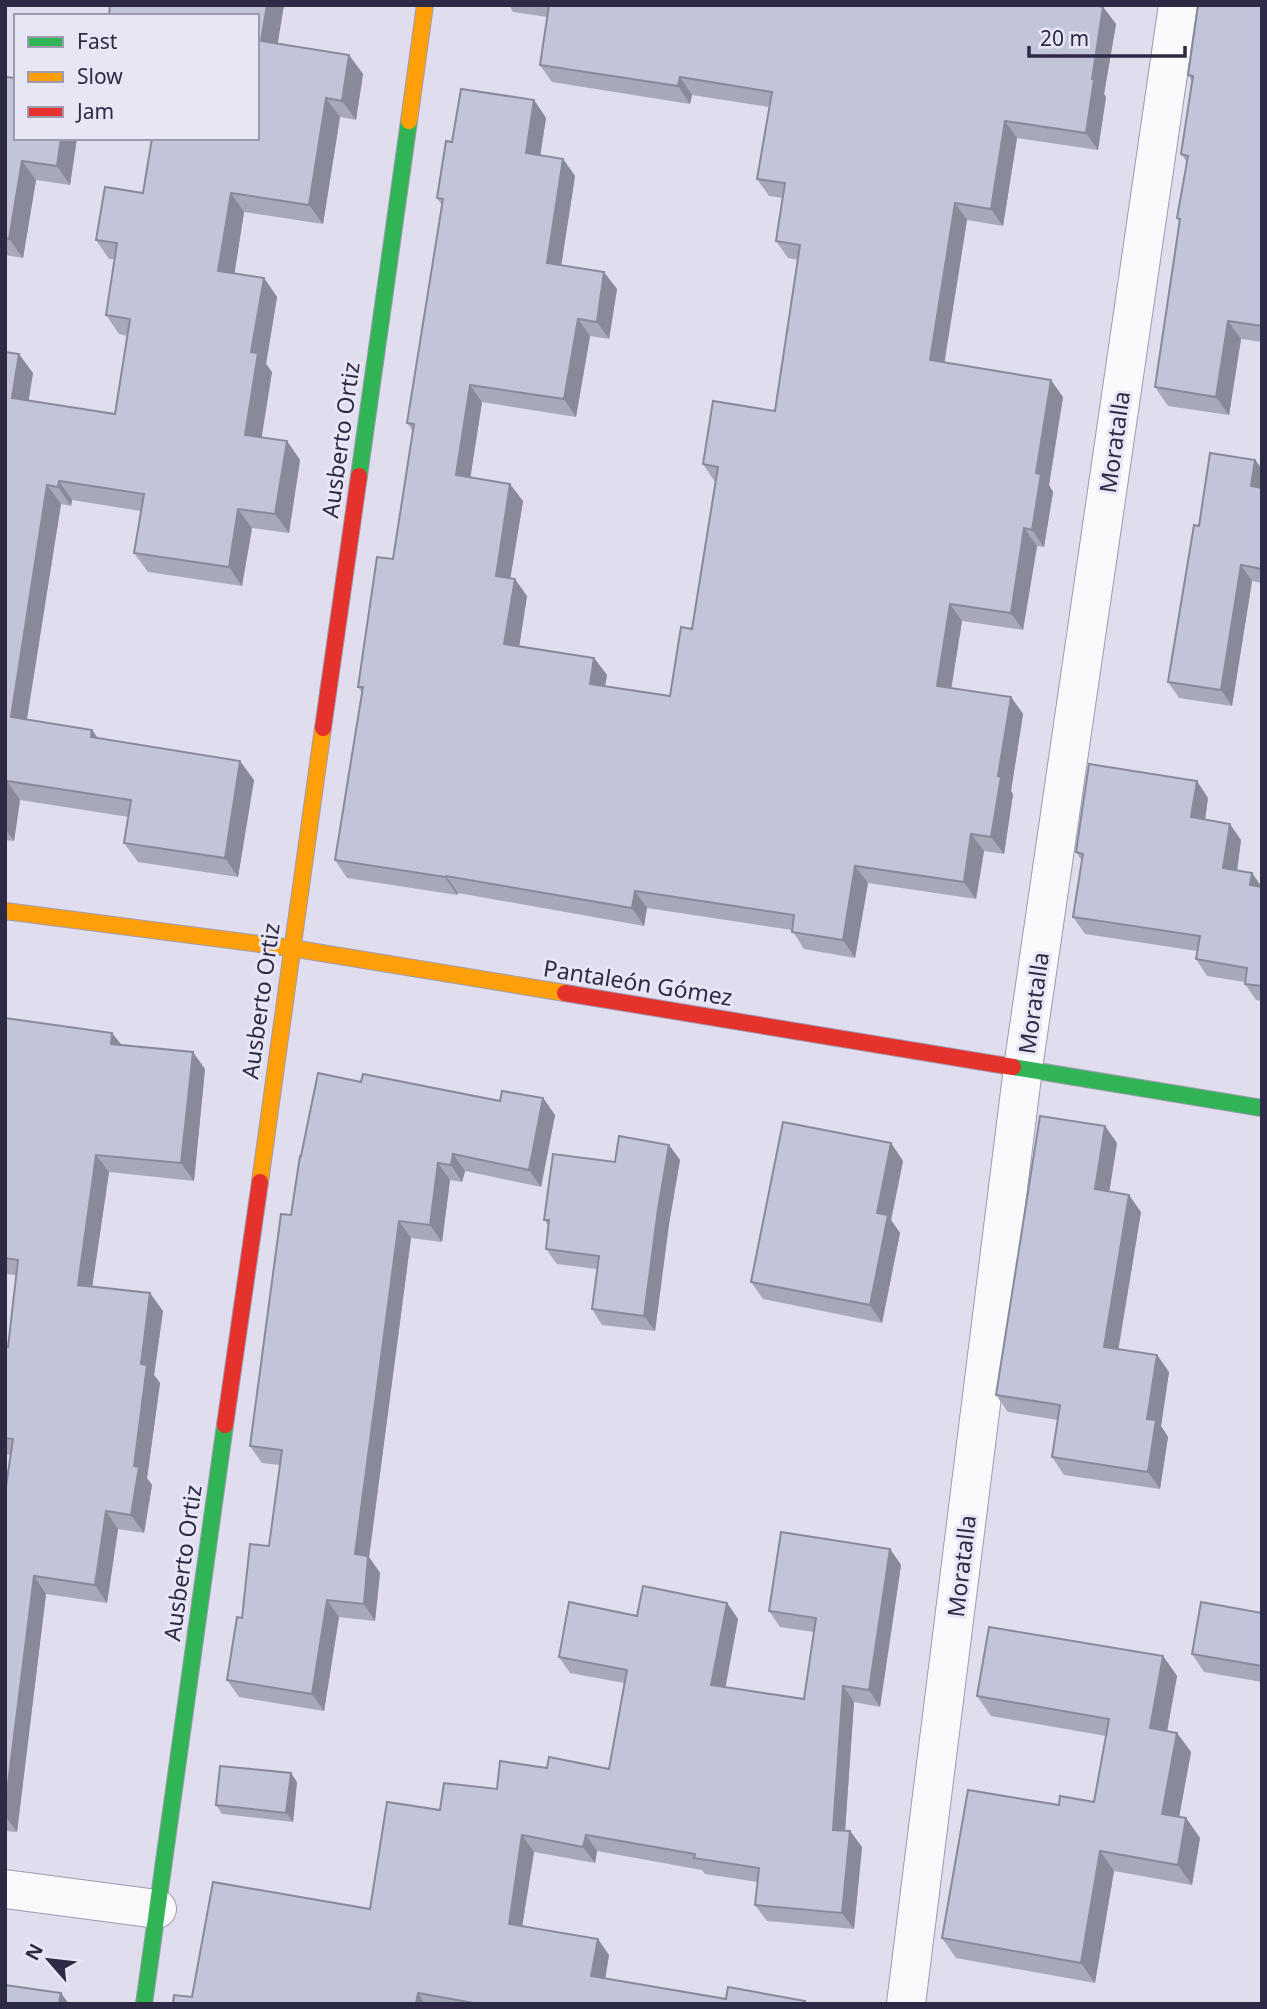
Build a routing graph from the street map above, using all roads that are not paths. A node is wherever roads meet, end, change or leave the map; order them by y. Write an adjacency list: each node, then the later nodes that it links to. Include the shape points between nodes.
1 (425, 5): 4 (street, Ausberto Ortiz)
2 (1178, 5): 5 (street, Moratalla)
3 (5, 911): 4 (street, Pantaleón Gómez)
4 (291, 948): 5 (street, Pantaleón Gómez); 8 (street, Ausberto Ortiz)
5 (1023, 1068): 6 (street, Pantaleón Gómez); 10 (street, Moratalla)
6 (1262, 1108)
7 (5, 1889): 8 (street)
8 (158, 1909): 9 (street, Ausberto Ortiz)
9 (144, 2004)
10 (906, 2004)

